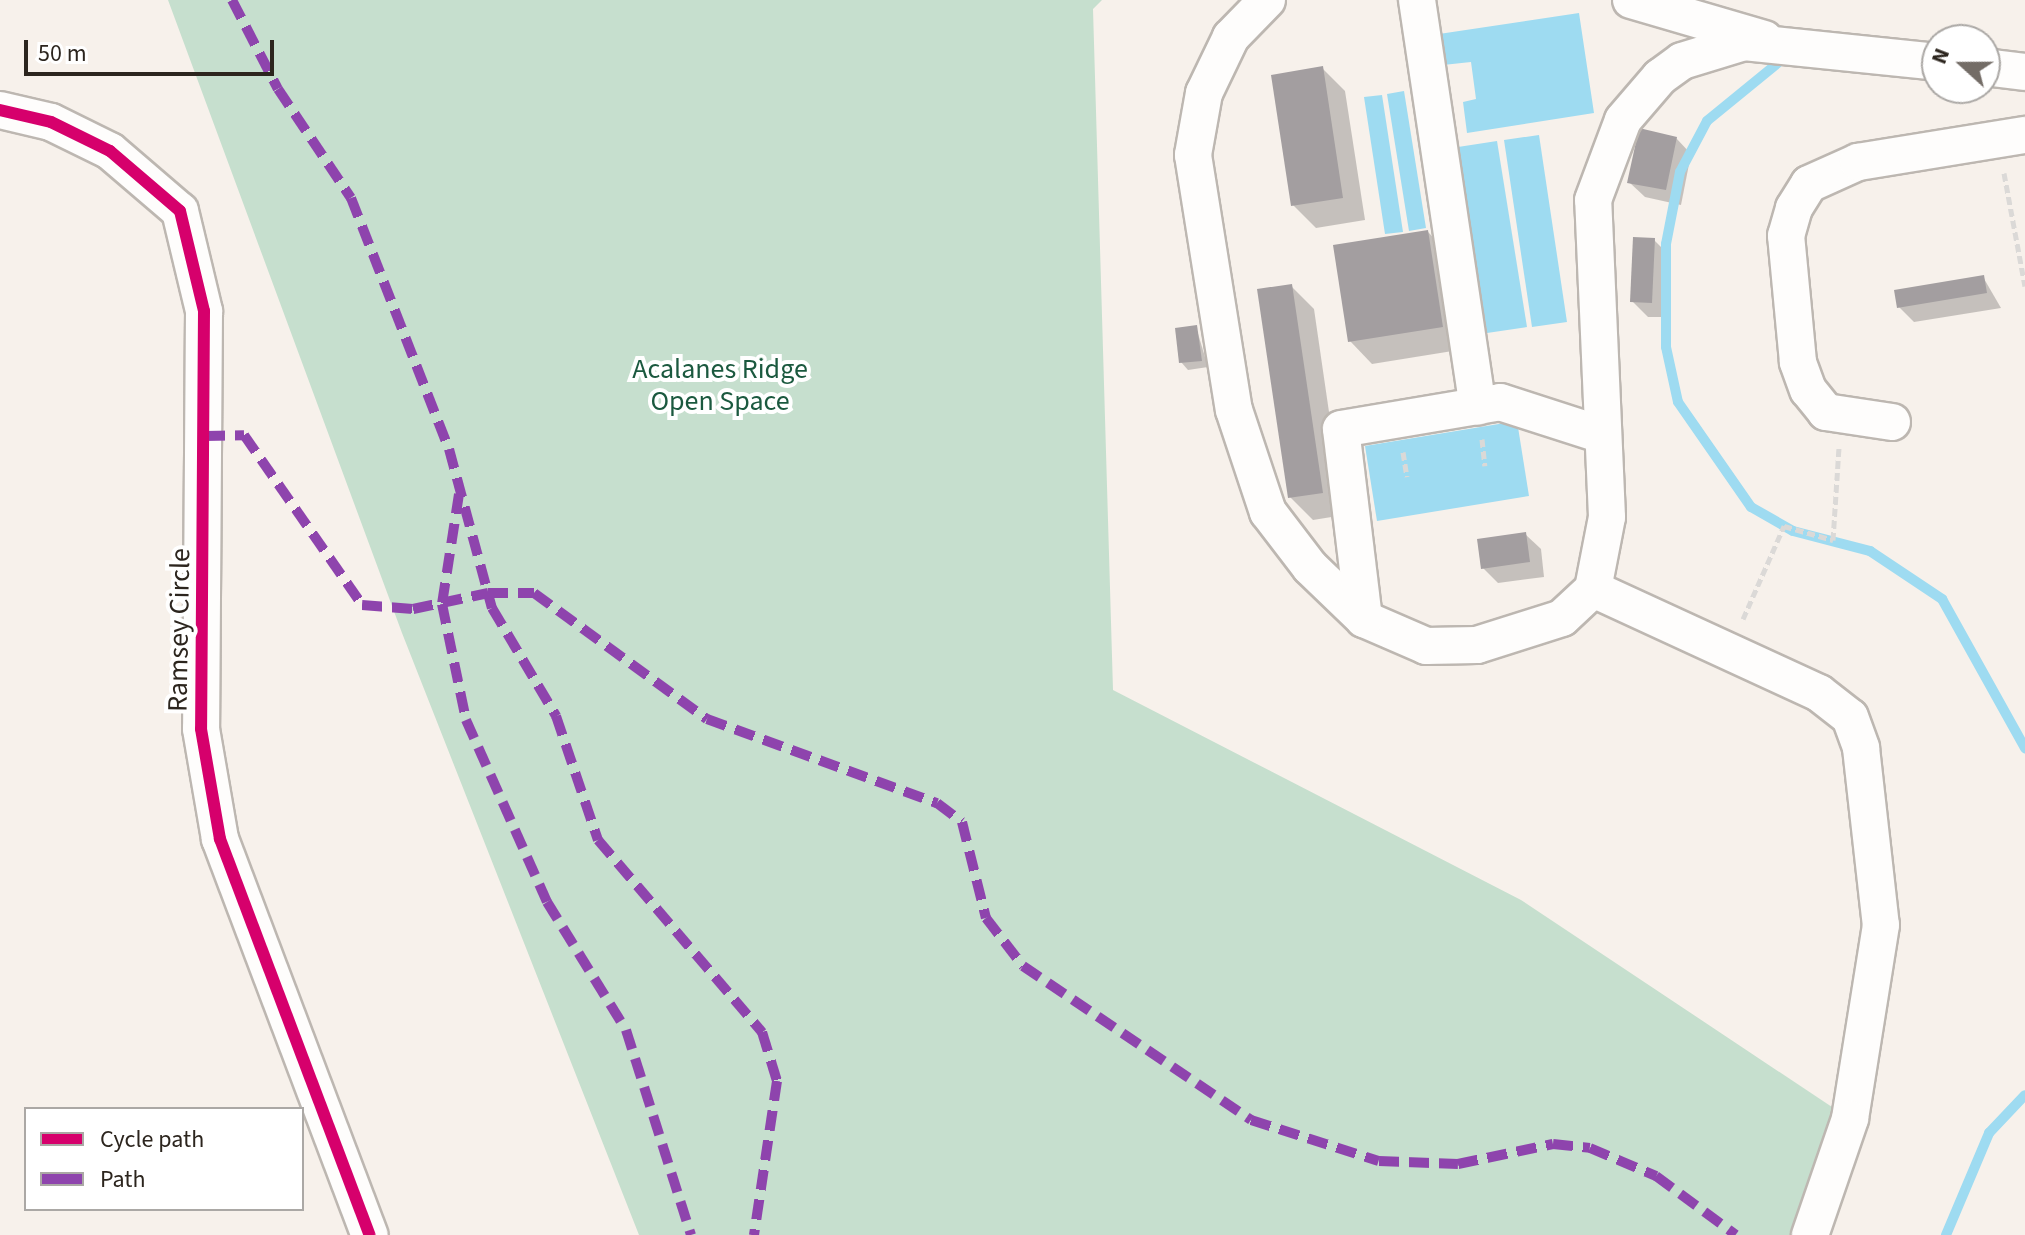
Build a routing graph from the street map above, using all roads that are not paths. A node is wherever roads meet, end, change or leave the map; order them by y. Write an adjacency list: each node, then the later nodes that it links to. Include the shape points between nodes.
1 (1267, 0): 14 (street, via 1231,37 1204,93 1193,155 1199,220 1234,410 1268,512)
2 (1417, 0): 10 (street)
3 (1631, 0): 4 (street)
4 (1784, 45): 5 (street); 12 (street, via 1744,42 1682,61 1623,120 1601,166 1593,200)
5 (1921, 60)
6 (2001, 69): 7 (street)
7 (2025, 72)
8 (0, 110): 15 (street, Ramsey Circle, via 51,122 110,151 180,211 204,311 201,729 220,839)
9 (2011, 137): 11 (street, via 1858,162 1809,184 1794,208 1786,236 1798,362 1808,390 1826,412)
10 (1478, 406): 12 (street, via 1500,402 1547,412); 14 (street, via 1341,429)
11 (1892, 422)
12 (1603, 435): 13 (street, via 1607,517)
13 (1593, 589): 14 (street, via 1562,618 1477,645 1426,646); 16 (street, via 1837,703 1861,748 1881,925 1850,1119)
14 (1364, 619)
15 (370, 1235)
16 (1810, 1235)

